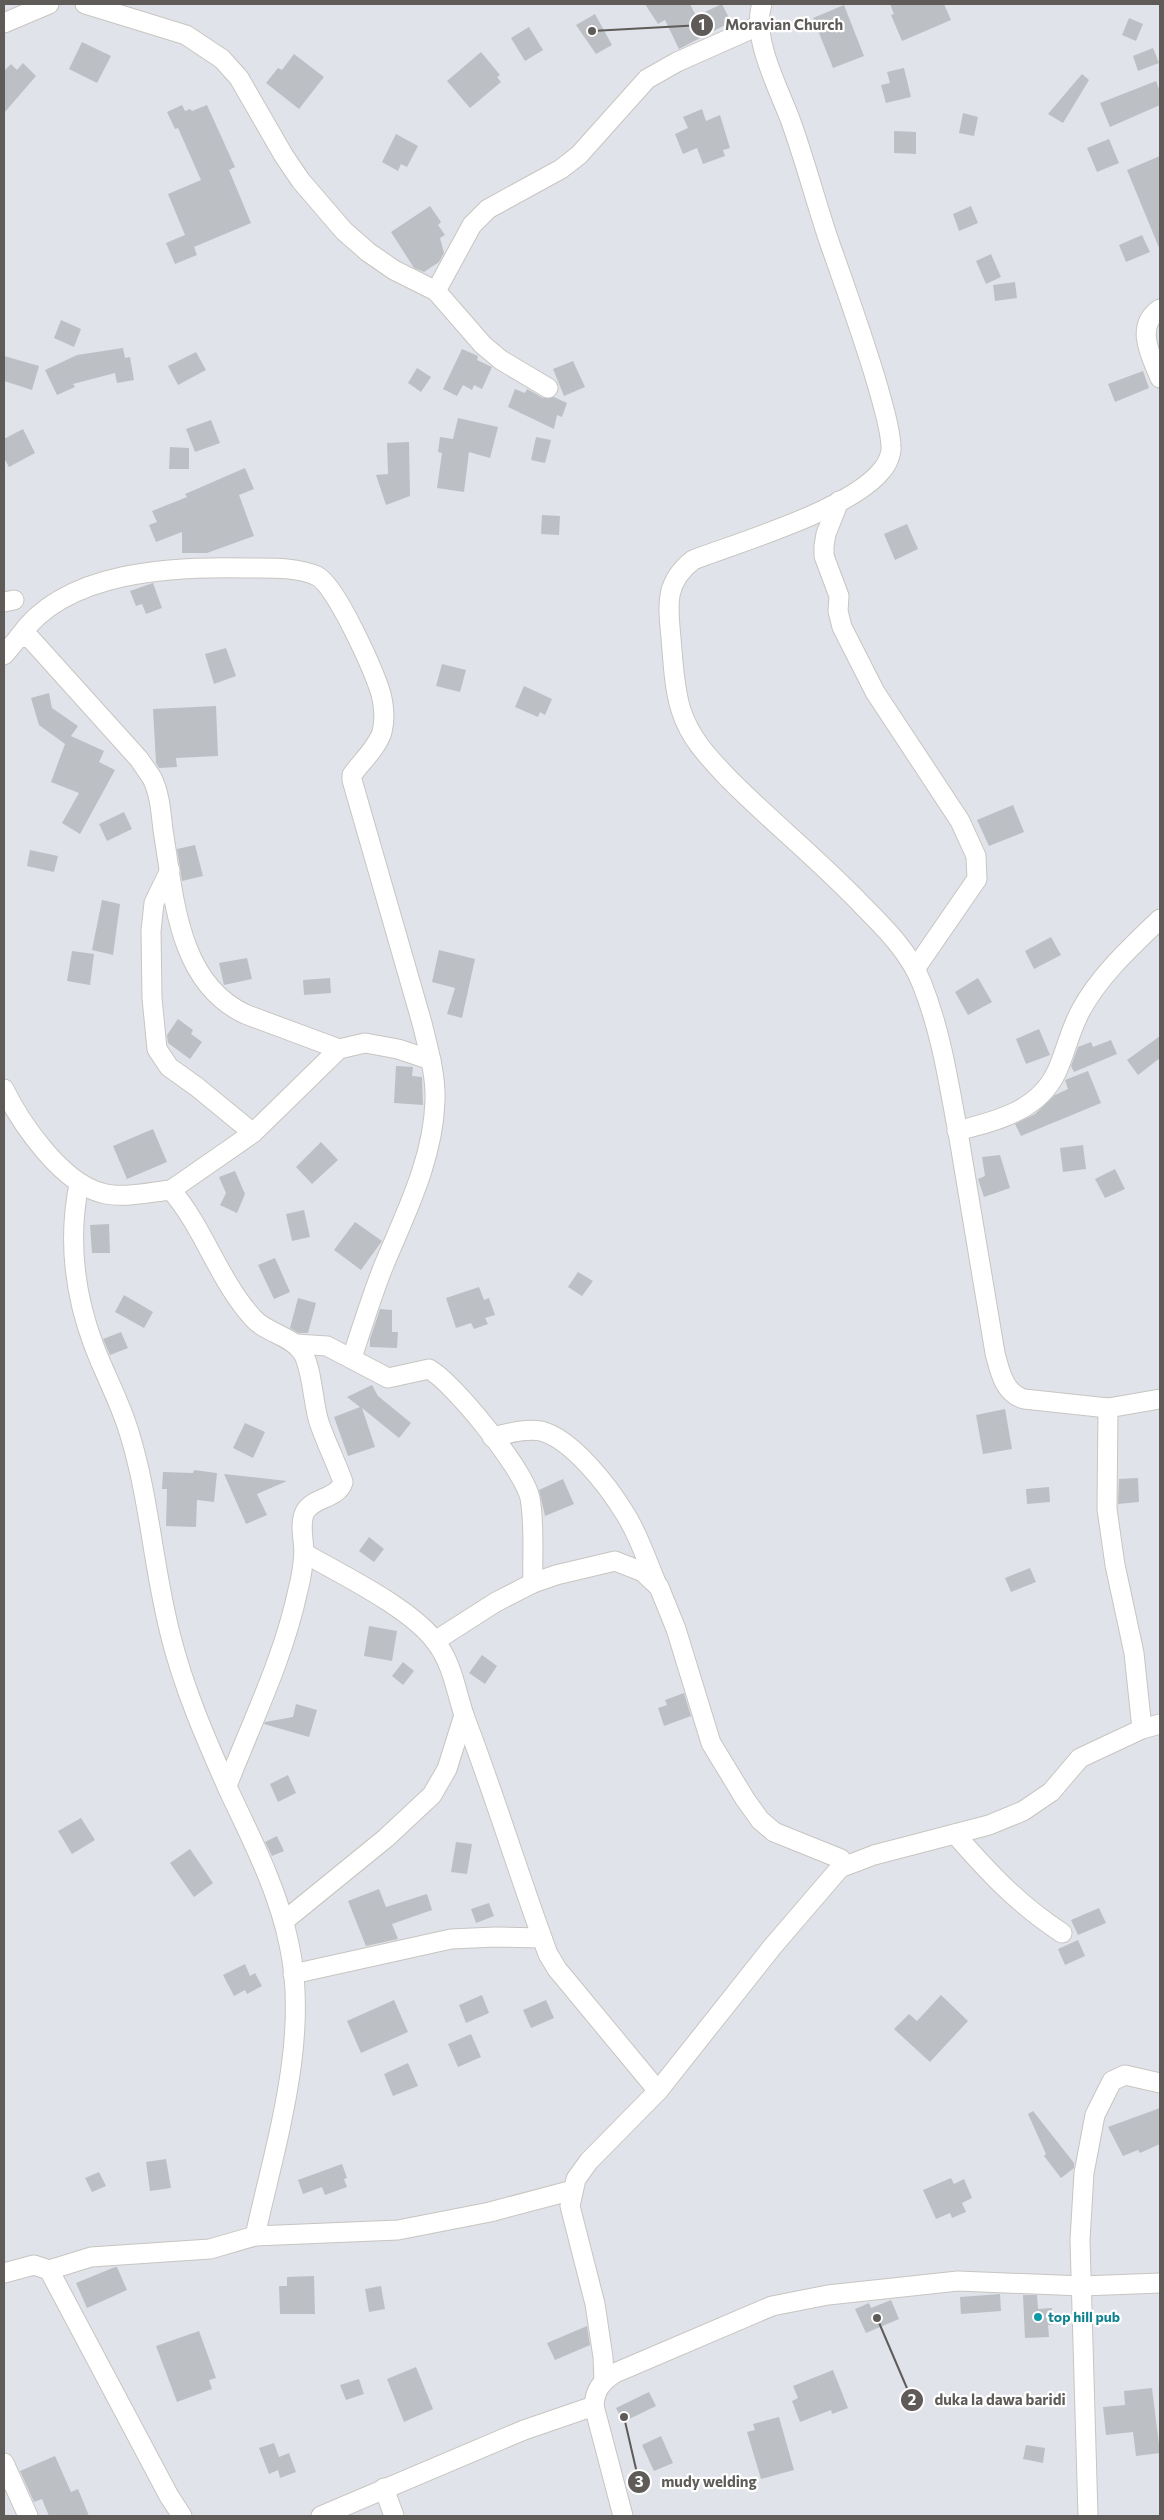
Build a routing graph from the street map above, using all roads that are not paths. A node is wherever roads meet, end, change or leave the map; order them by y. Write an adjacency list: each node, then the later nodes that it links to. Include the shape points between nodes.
1 (49, 4): 4 (street)
2 (85, 4): 6 (street, via 186,35 222,60 239,78 301,181 344,231 394,270)
3 (762, 4): 5 (street)
4 (4, 24)
5 (758, 26): 6 (street, via 676,62 647,79 579,155 561,169 488,209 472,225); 10 (street, via 867,350 892,448 882,470 871,482)
6 (436, 291): 9 (street, via 483,345 501,360)
7 (1160, 309): 8 (street, via 1155,312 1145,332)
8 (1160, 378)
9 (548, 388)
10 (839, 501): 15 (street, via 826,534 824,556 839,596 842,627 876,692 960,821 978,867 977,879); 15 (street, via 693,560 680,570 669,600 681,710 703,752 878,921)
11 (19, 637): 12 (street); 13 (street, via 30,638 148,772 158,798); 17 (street, via 42,611 86,589 136,573 285,568 316,575 326,582 339,600 381,694 382,732 352,780)
12 (4, 655)
13 (170, 870): 16 (street, via 190,958 214,993 230,1007 245,1014); 20 (street, via 154,903 151,931 151,990 157,1049 169,1067)
14 (1160, 919): 19 (street, via 1118,960 1081,1009 1057,1071 1044,1092 1001,1120)
15 (915, 969): 19 (street, via 943,1047)
16 (339, 1049): 17 (street, via 365,1043); 20 (street)
17 (431, 1060): 24 (street, via 436,1099 426,1160 373,1292)
18 (4, 1088): 21 (street, via 23,1125)
19 (957, 1132): 26 (street, via 1001,1376 1015,1396 1024,1399)
20 (253, 1133): 22 (street)
21 (79, 1184): 22 (street, via 114,1195); 35 (street, via 73,1214 73,1242 83,1315 129,1432 146,1494 171,1637 194,1706)
22 (172, 1190): 23 (street, via 253,1318 268,1332)
23 (296, 1344): 24 (street, via 327,1346); 28 (street, via 303,1353 319,1421 343,1482 338,1491 305,1512 302,1530)
24 (352, 1358): 27 (street, via 388,1378 429,1369)
25 (1160, 1399): 26 (street)
26 (1108, 1408): 34 (street, via 1107,1509 1134,1654)
27 (492, 1437): 29 (street, via 520,1474 530,1499); 30 (street, via 528,1430 541,1432 572,1449 625,1514)
28 (304, 1553): 31 (street, via 391,1604); 35 (street, via 281,1654)
29 (533, 1583): 30 (street, via 586,1566 615,1561 643,1572); 31 (street)
30 (659, 1587): 37 (street, via 676,1629 711,1743 745,1799 760,1820 774,1832)
31 (435, 1641): 32 (street, via 453,1676)
32 (464, 1715): 38 (street, via 447,1769 432,1794 386,1838); 40 (street)
33 (1160, 1724): 34 (street)
34 (1142, 1729): 36 (street, via 1080,1758 1063,1780 1038,1803 989,1824)
35 (227, 1786): 38 (street, via 269,1879)
36 (955, 1834): 39 (street, via 1000,1884 1032,1913); 43 (street, via 892,1850 840,1868 773,1946)
37 (841, 1859)
38 (284, 1921): 41 (street)
39 (1062, 1933)
40 (542, 1938): 41 (street, via 495,1936 451,1939); 43 (street, via 557,1969)
41 (293, 1974): 45 (street, via 295,2022 292,2063)
42 (1160, 2084): 49 (street, via 1125,2075 1119,2077 1108,2086 1095,2115 1084,2173 1080,2240)
43 (658, 2091): 44 (street, via 589,2161 576,2179)
44 (573, 2190): 45 (street, via 490,2212 398,2230); 50 (street, via 570,2206 595,2304 604,2358)
45 (255, 2236): 46 (street, via 210,2249 91,2257)
46 (49, 2270): 47 (street, via 34,2265); 55 (street)
47 (4, 2273)
48 (1160, 2283): 49 (street)
49 (1082, 2286): 50 (street, via 958,2281 828,2295 781,2304 615,2373); 59 (street)
50 (604, 2381): 51 (street, via 595,2394)
51 (594, 2406): 53 (street, via 524,2430); 58 (street)
52 (4, 2463): 54 (street)
53 (384, 2488): 56 (street); 57 (street)
54 (28, 2516)
55 (182, 2516)
56 (322, 2516)
57 (394, 2516)
58 (623, 2516)
59 (1088, 2516)

